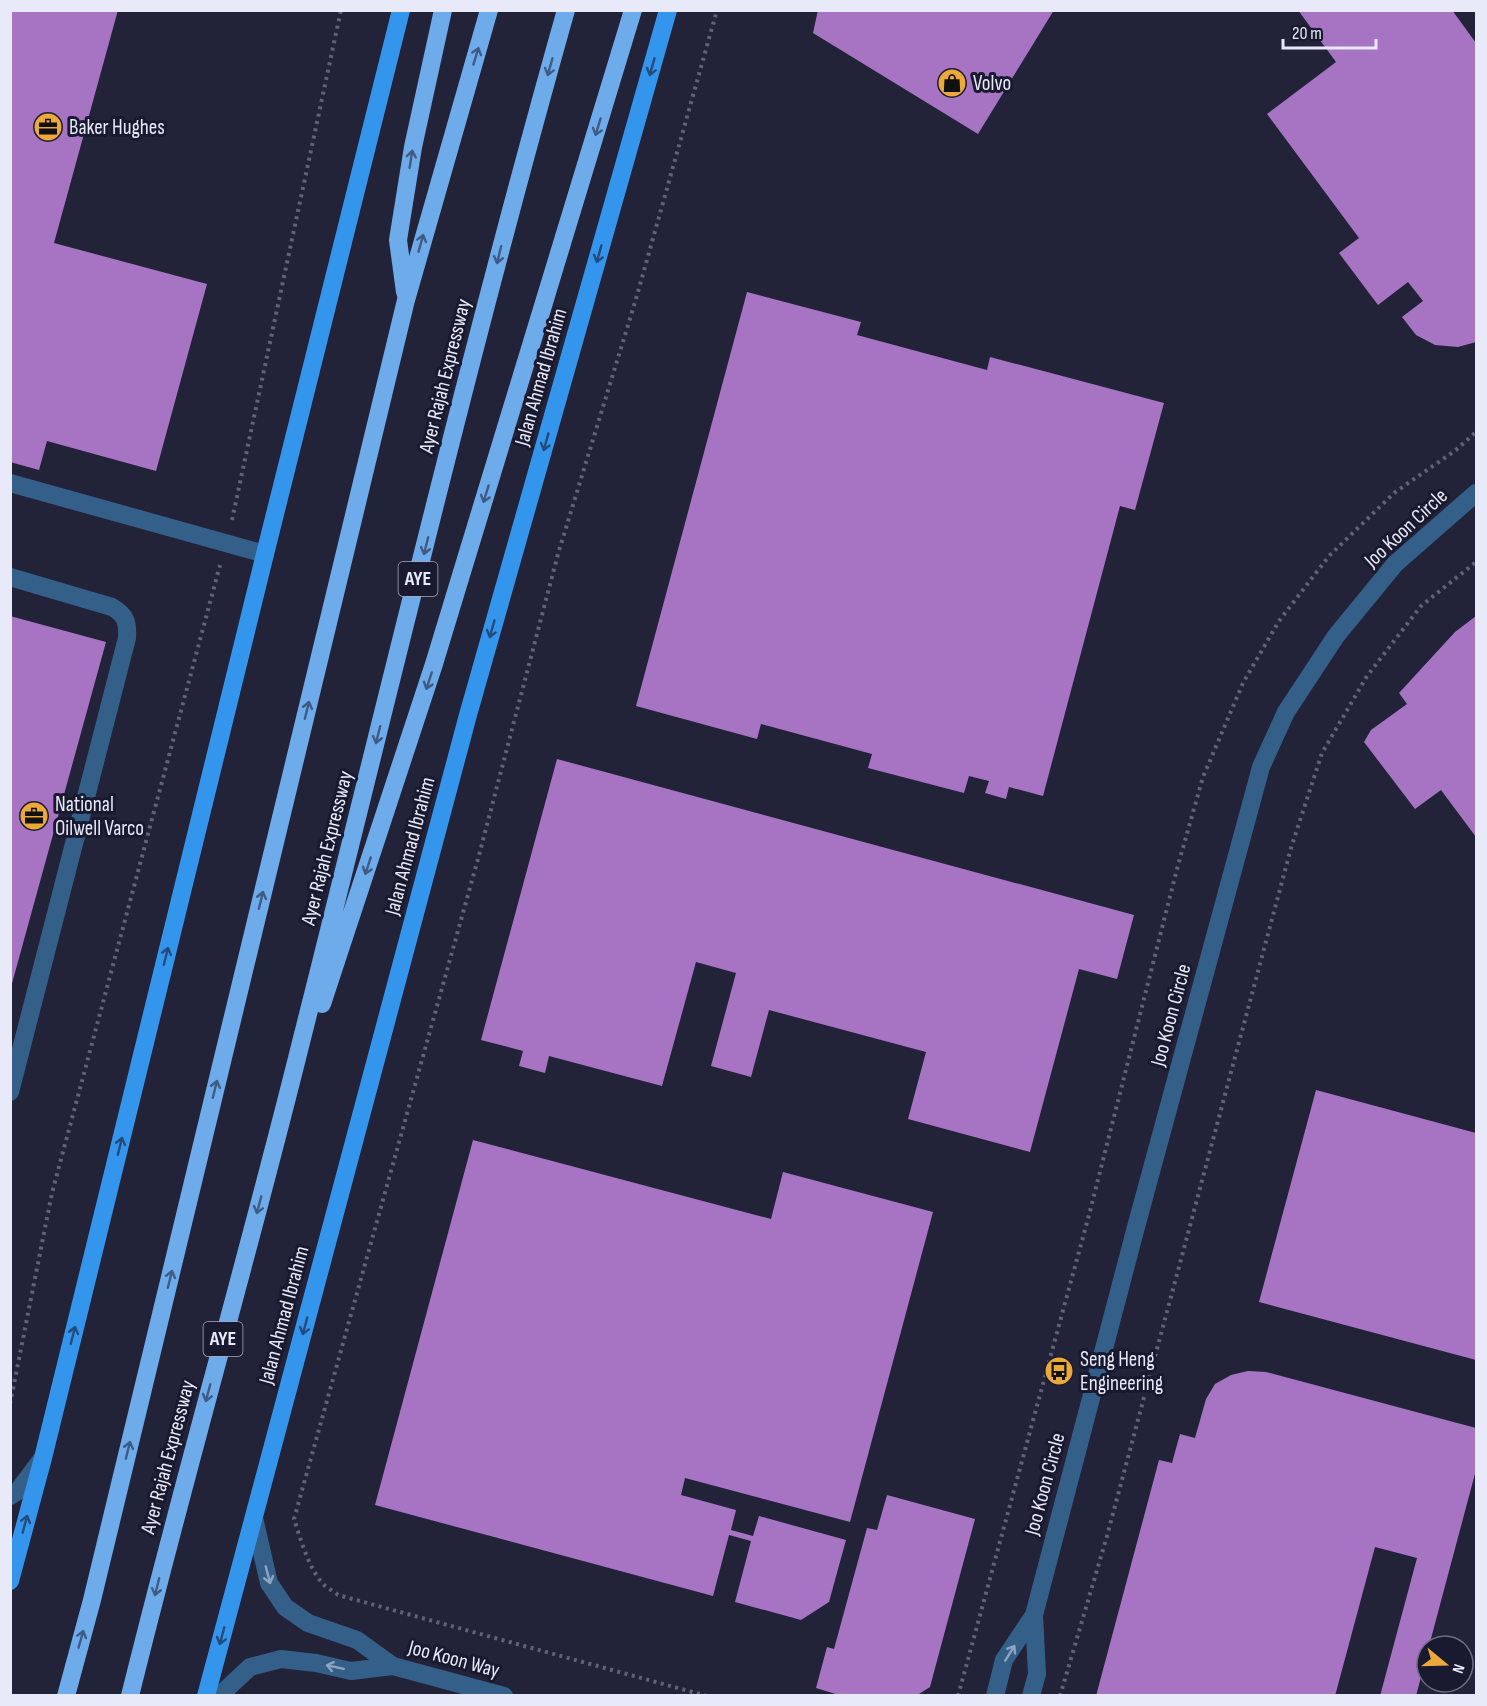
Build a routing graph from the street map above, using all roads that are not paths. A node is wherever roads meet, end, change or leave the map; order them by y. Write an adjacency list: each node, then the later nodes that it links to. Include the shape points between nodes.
1 (401, 10): 10 (main road)
2 (443, 10): 7 (highway, one-way to 2, via 398,240 413,147)
3 (489, 10): 7 (highway, Ayer Rajah Expressway, one-way to 3)
4 (566, 10): 13 (highway, Ayer Rajah Expressway / AYE, one-way to 13, via 516,189)
5 (633, 10): 13 (highway, one-way to 13, via 434,664)
6 (668, 10): 16 (main road, Jalan Ahmad Ibrahim, one-way to 16, via 468,715)
7 (406, 300): 20 (highway, Ayer Rajah Expressway, one-way to 7)
8 (10, 483): 10 (street)
9 (1476, 493): 18 (street, Joo Koon Circle, via 1395,564 1336,636 1286,712 1261,767)
10 (265, 554): 14 (main road, one-way to 10)
11 (10, 578): 12 (street, via 112,607 128,625)
12 (10, 1092)
13 (274, 1149): 21 (highway, Ayer Rajah Expressway / AYE, one-way to 21)
14 (43, 1458): 15 (street); 17 (main road, one-way to 14)
15 (10, 1496)
16 (254, 1518): 19 (street, Joo Koon Way, one-way to 19, via 269,1583 285,1607 308,1623 357,1640); 22 (main road, Jalan Ahmad Ibrahim, one-way to 22)
17 (10, 1581)
18 (1034, 1615): 25 (street, Joo Koon Circle, one-way to 18, via 1004,1660); 26 (street, Joo Koon Circle, via 1037,1674)
19 (393, 1666): 23 (street, Joo Koon Way, one-way to 23, via 351,1671 281,1659 250,1667); 24 (street, Joo Koon Way)
20 (66, 1695)
21 (130, 1695)
22 (206, 1695)
23 (219, 1695)
24 (504, 1695)
25 (995, 1695)
26 (1031, 1695)

